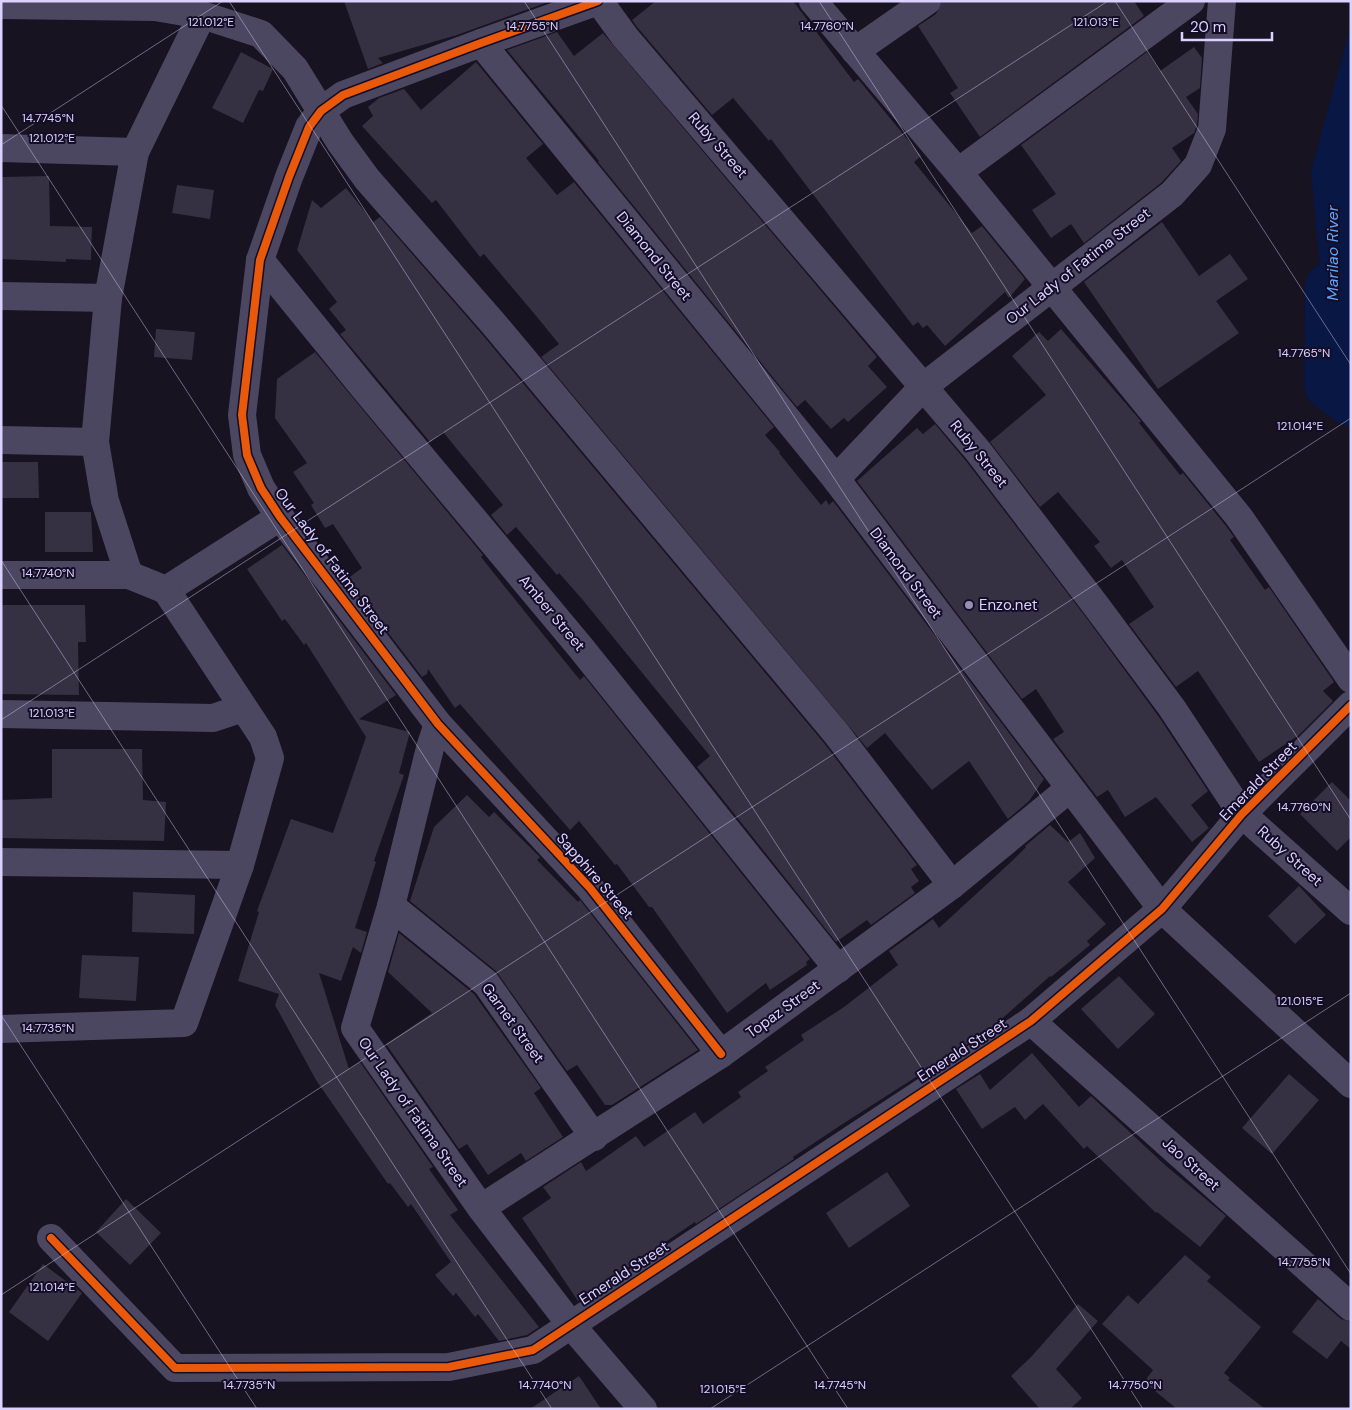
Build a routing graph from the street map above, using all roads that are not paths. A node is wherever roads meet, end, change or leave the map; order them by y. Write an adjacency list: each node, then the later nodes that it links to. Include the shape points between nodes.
1 (598, 1): 9 (street, Our Lady of Fatima Street); 19 (street, Ruby Street, via 625,37)
2 (813, 1): 10 (street)
3 (927, 1): 10 (street)
4 (1191, 1): 14 (street)
5 (1222, 1): 16 (street, Our Lady of Fatima Street, via 1212,129 1198,165 1172,194)
6 (38, 3): 7 (street); 8 (street, via 155,7)
7 (1, 5)
8 (202, 15): 11 (street, via 261,34 295,69); 13 (street)
9 (481, 43): 11 (street, Our Lady of Fatima Street, via 343,95); 22 (street, Diamond Street)
10 (855, 51): 14 (street)
11 (321, 111): 15 (street, Our Lady of Fatima Street, via 309,127); 36 (street, via 367,179 824,718)
12 (1, 148): 13 (street)
13 (135, 152): 18 (street)
14 (958, 172): 16 (street)
15 (260, 260): 23 (street, Our Lady of Fatima Street, via 242,415 247,455 260,488); 40 (street, Amber Street, via 581,648)
16 (1051, 286): 19 (street, Our Lady of Fatima Street); 27 (street, via 1239,517)
17 (1, 296): 18 (street)
18 (108, 298): 21 (street)
19 (924, 387): 22 (street, Our Lady of Fatima Street); 33 (street, Ruby Street, via 1098,607 1172,708)
20 (1, 440): 21 (street)
21 (95, 442): 25 (street, via 105,501)
22 (836, 479): 32 (street, Diamond Street)
23 (280, 517): 26 (street); 31 (street, Our Lady of Fatima Street)
24 (1, 575): 25 (street)
25 (129, 575): 26 (street)
26 (166, 590): 29 (street)
27 (1351, 679)
28 (1351, 705): 33 (street, Emerald Street)
29 (243, 708): 30 (street, via 214,718); 35 (street, via 263,737 270,758)
30 (1, 714)
31 (438, 724): 37 (street, Our Lady of Fatima Street); 43 (street, Sapphire Street, via 590,888)
32 (1070, 789): 36 (street, Topaz Street); 38 (street, Diamond Street)
33 (1242, 814): 38 (street, Emerald Street); 39 (street, Ruby Street)
34 (1, 862): 35 (street)
35 (240, 865): 42 (street, via 184,1023)
36 (952, 885): 40 (street, Topaz Street)
37 (391, 906): 45 (street, Garnet Street, via 486,983); 46 (street, Our Lady of Fatima Street, via 354,1028)
38 (1162, 909): 41 (street, Emerald Street); 44 (street, Diamond Street)
39 (1351, 911)
40 (838, 969): 43 (street, Topaz Street)
41 (1032, 1021): 48 (street, Jao Street); 49 (street, Emerald Street)
42 (1, 1028)
43 (721, 1054): 45 (street, Topaz Street)
44 (1351, 1084)
45 (594, 1137): 46 (street, Topaz Street)
46 (481, 1208): 49 (street, Our Lady of Fatima Street)
47 (51, 1238): 49 (street, Emerald Street, via 175,1368 449,1367 533,1350)
48 (1351, 1307)
49 (571, 1325): 50 (street, Our Lady of Fatima Street)
50 (643, 1409)

